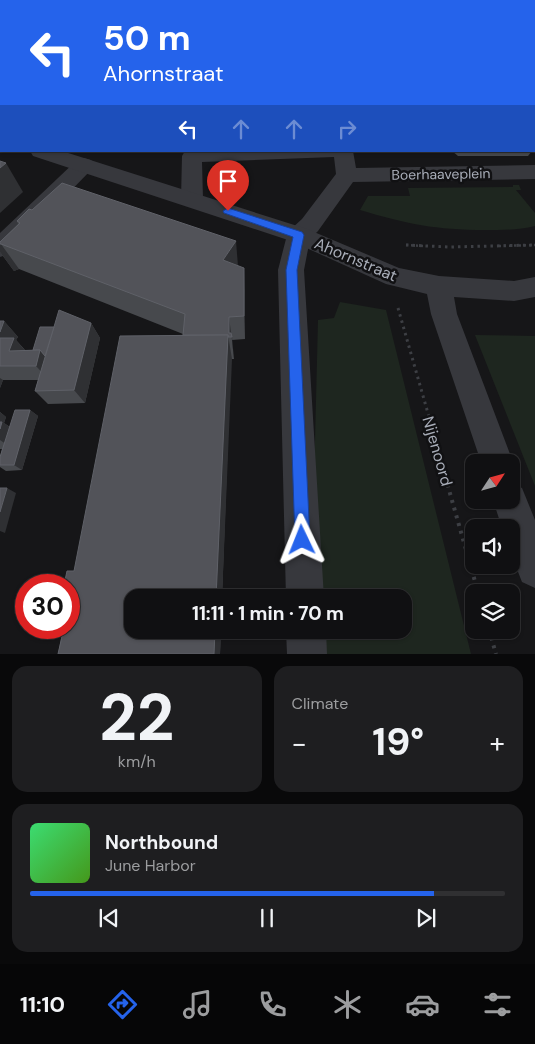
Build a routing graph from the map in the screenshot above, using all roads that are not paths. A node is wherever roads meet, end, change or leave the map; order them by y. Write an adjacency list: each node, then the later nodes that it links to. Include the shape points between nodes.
1 (43, 152): 4 (street, Ahornstraat)
2 (304, 152): 7 (street, via 192,156)
3 (343, 152): 6 (street)
4 (84, 165): 7 (street, Ahornstraat); 9 (street)
5 (535, 172): 6 (street, Boerhaaveplein)
6 (347, 175): 8 (street)
7 (192, 199): 8 (street, Ahornstraat)
8 (299, 235): 10 (street, Ahornstraat, via 395,277); 15 (street, via 292,270)
9 (0, 248)
10 (439, 286): 11 (street, Ahornstraat, via 514,291); 12 (street, via 444,314)
11 (535, 287)
12 (494, 454)
13 (513, 509): 14 (street)
14 (535, 569)
15 (305, 589)
16 (306, 639): 17 (street)
17 (307, 654)

